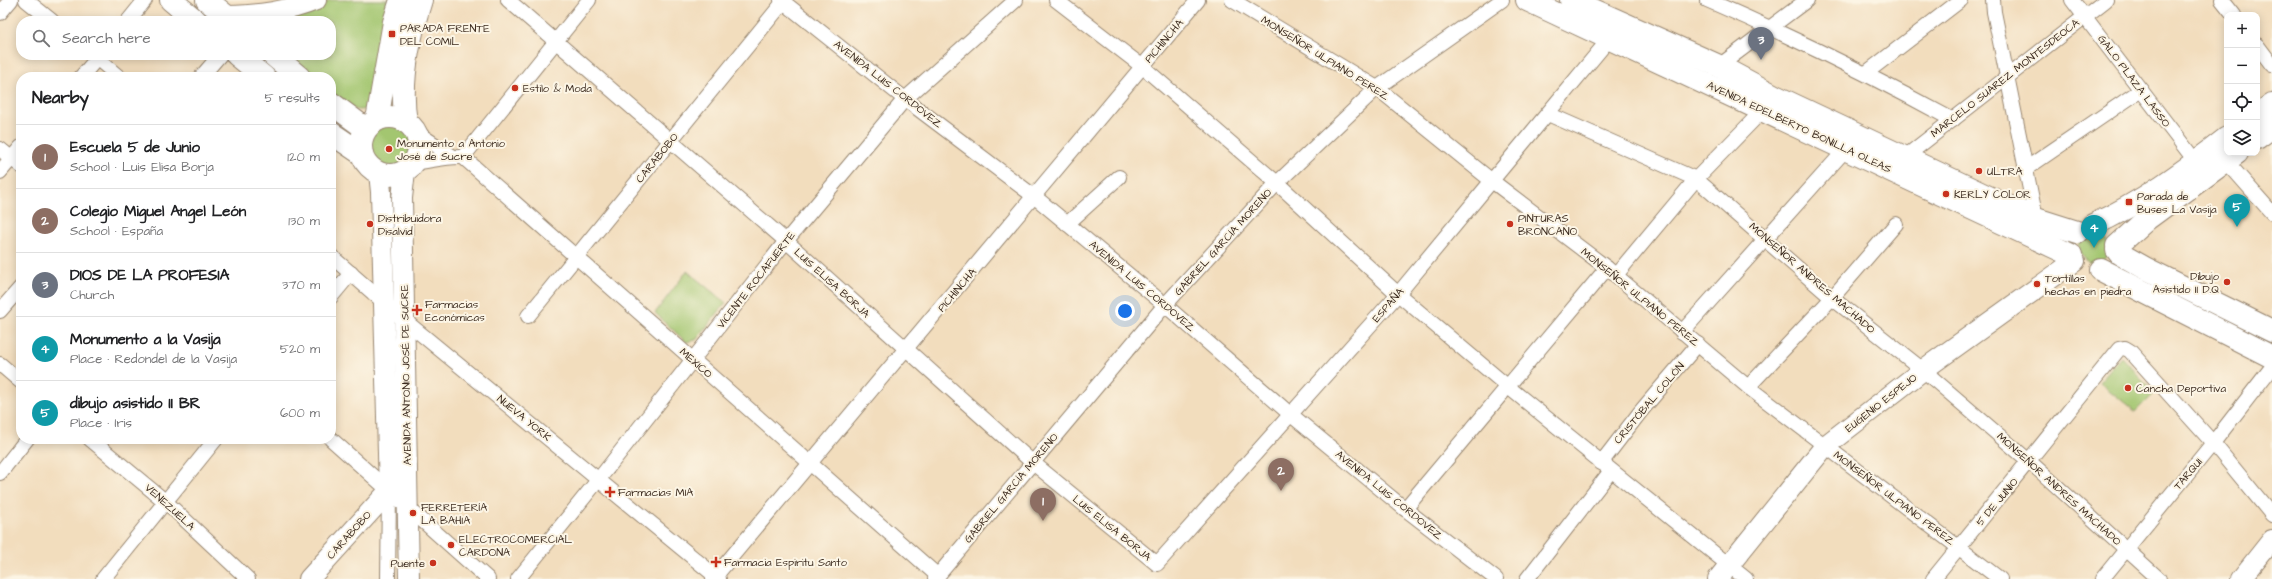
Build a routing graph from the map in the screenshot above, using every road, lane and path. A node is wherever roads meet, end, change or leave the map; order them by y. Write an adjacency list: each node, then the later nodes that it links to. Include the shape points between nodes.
1 (11, 0): 26 (street)
2 (26, 0): 28 (street)
3 (146, 0): 29 (street)
4 (171, 0): 30 (main road)
5 (207, 0): 31 (main road)
6 (316, 0): 32 (main road, via 295,9)
7 (401, 0): 61 (main road, via 394,22)
8 (421, 0): 63 (main road, via 413,26 403,88)
9 (508, 0): 36 (street, LUIS ELISA BORJA)
10 (589, 0): 36 (street)
11 (1016, 0): 55 (street, VICENTE ROCAFUERTE)
12 (1056, 0): 45 (street)
13 (1198, 0): 45 (street, PICHINCHA)
14 (1232, 0): 53 (street, MONSEÑOR ULPIANO PEREZ)
15 (1502, 0): 53 (street, GABRIEL GARCÍA MORENO)
16 (1527, 0): 35 (main road, AVENIDA EDELBERTO BONILLA OLEAS)
17 (1571, 0): 44 (main road, AVENIDA EDELBERTO BONILLA OLEAS)
18 (1707, 0): 34 (street)
19 (1807, 0): 34 (street)
20 (1961, 0): 51 (street)
21 (1993, 0): 52 (street)
22 (2072, 0): 33 (street, GALO PLAZA LASSO)
23 (2106, 0): 33 (street, MARCELO SUAREZ MONTESDEOCA)
24 (2222, 0): 27 (street)
25 (783, 1): 55 (street, AVENIDA LUIS CORDOVEZ); 68 (street, CARABOBO)
26 (0, 12)
27 (2232, 12)
28 (46, 16)
29 (132, 16)
30 (190, 16)
31 (226, 16)
32 (249, 16)
33 (2084, 16): 52 (street, MARCELO SUAREZ MONTESDEOCA); 54 (street, GALO PLAZA LASSO)
34 (1770, 27): 44 (street); 51 (street)
35 (1610, 38): 58 (main road, AVENIDA EDELBERTO BONILLA OLEAS); 59 (street, ESPAÑA)
36 (556, 41): 68 (street, LUIS ELISA BORJA); 72 (street)
37 (2259, 48): 43 (street)
38 (93, 60): 46 (street)
39 (100, 60): 47 (street)
40 (216, 60): 48 (street)
41 (243, 60): 49 (main road)
42 (279, 60): 50 (main road)
43 (2272, 65)
44 (1719, 66): 73 (main road, AVENIDA EDELBERTO BONILLA OLEAS, via 1775,96)
45 (1143, 67): 84 (street); 85 (street, PICHINCHA)
46 (85, 72)
47 (114, 72)
48 (205, 72)
49 (258, 72)
50 (293, 72)
51 (1866, 73): 62 (street)
52 (2008, 76): 62 (street, MARCELO SUAREZ MONTESDEOCA); 78 (street)
53 (1377, 88): 83 (street, MONSEÑOR ULPIANO PEREZ); 84 (street, GABRIEL GARCÍA MORENO)
54 (2142, 90): 76 (street, GALO PLAZA LASSO); 78 (street)
55 (905, 99): 85 (street, AVENIDA LUIS CORDOVEZ); 94 (street, VICENTE ROCAFUERTE)
56 (2272, 104): 60 (main road)
57 (337, 108): 61 (main road); 61 (main road, via 348,115 371,112)
58 (1763, 110): 70 (main road, AVENIDA EDELBERTO BONILLA OLEAS); 82 (street)
59 (1548, 114): 82 (street, MONSEÑOR ANDRES MACHADO); 83 (street, ESPAÑA)
60 (2260, 114)
61 (375, 117): 63 (main road, via 392,117); 71 (main road, via 360,144)
62 (1952, 120): 73 (street, MARCELO SUAREZ MONTESDEOCA)
63 (411, 127): 72 (street, MEXICO); 77 (main road, via 419,147)
64 (2272, 127): 66 (main road)
65 (336, 136): 71 (main road)
66 (2260, 136)
67 (2224, 140): 76 (main road)
68 (670, 141): 94 (street, LUIS ELISA BORJA); 97 (street, CARABOBO)
69 (0, 149): 75 (street)
70 (1846, 149): 93 (street); 96 (main road, AVENIDA EDELBERTO BONILLA OLEAS)
71 (362, 154): 80 (main road, via 370,168)
72 (457, 157): 77 (street); 97 (street, MEXICO)
73 (1905, 157): 88 (main road, AVENIDA EDELBERTO BONILLA OLEAS)
74 (2232, 157): 87 (street); 91 (main road)
75 (16, 162): 79 (street)
76 (2196, 162): 86 (main road)
77 (410, 167): 80 (main road, via 389,175); 111 (main road, AVENIDA ANTONIO JOSÉ DE SUCRE, via 402,198)
78 (2027, 168): 88 (street)
79 (0, 172)
80 (379, 173): 107 (main road, AVENIDA ANTONIO JOSÉ DE SUCRE)
81 (1119, 177): 89 (street)
82 (1696, 180): 93 (street, MONSEÑOR ANDRES MACHADO); 101 (street)
83 (1492, 181): 101 (street, MONSEÑOR ULPIANO PEREZ); 105 (street, ESPAÑA)
84 (1277, 183): 105 (street); 108 (street, GABRIEL GARCÍA MORENO)
85 (1035, 197): 89 (street, AVENIDA LUIS CORDOVEZ); 115 (street, PICHINCHA)
86 (2120, 211): 88 (main road, via 2088,218); 92 (main road)
87 (2272, 213)
88 (2041, 221): 92 (main road, AVENIDA EDELBERTO BONILLA OLEAS)
89 (1067, 224): 108 (street, AVENIDA LUIS CORDOVEZ)
90 (1896, 224): 106 (street)
91 (2136, 227): 95 (main road); 99 (main road, via 2130,248 2133,256)
92 (2085, 229): 95 (main road, via 2100,226 2111,233); 96 (main road, via 2071,243)
93 (1766, 238): 106 (street, MONSEÑOR ANDRES MACHADO); 113 (street)
94 (786, 241): 115 (street, LUIS ELISA BORJA); 117 (street, VICENTE ROCAFUERTE)
95 (2117, 248): 99 (main road, via 2120,254); 100 (main road, via 2112,262)
96 (2073, 258): 100 (main road, via 2090,271); 120 (main road, EUGENIO ESPEJO)
97 (577, 259): 110 (street, CARABOBO); 117 (street, MEXICO)
98 (336, 260): 102 (street, NUEVA YORK)
99 (2145, 268): 112 (main road)
100 (2101, 270): 116 (main road)
101 (1611, 272): 113 (street, MONSEÑOR ULPIANO PEREZ); 122 (street)
102 (351, 273): 103 (street); 107 (street, NUEVA YORK)
103 (336, 291)
104 (16, 293): 109 (street)
105 (1398, 294): 122 (street); 124 (street, ESPAÑA)
106 (1832, 298): 120 (street, MONSEÑOR ANDRES MACHADO); 123 (street)
107 (383, 300): 111 (street, NUEVA YORK); 137 (main road, AVENIDA ANTONIO JOSÉ DE SUCRE)
108 (1165, 305): 124 (street, AVENIDA LUIS CORDOVEZ); 131 (street, GABRIEL GARCÍA MORENO)
109 (0, 311)
110 (528, 316)
111 (404, 320): 136 (street, NUEVA YORK); 139 (main road, AVENIDA ANTONIO JOSÉ DE SUCRE)
112 (2272, 331)
113 (1682, 332): 114 (street, MONSEÑOR ULPIANO PEREZ)
114 (1698, 344): 123 (street, MONSEÑOR ULPIANO PEREZ); 134 (street, CRISTÓBAL COLÓN, via 1641,411)
115 (906, 350): 131 (street, LUIS ELISA BORJA); 133 (street, PICHINCHA)
116 (2272, 357)
117 (693, 361): 133 (street, MEXICO); 136 (street, VICENTE ROCAFUERTE)
118 (0, 364): 121 (street)
119 (2272, 367): 126 (street, TARQUI)
120 (1923, 370): 130 (main road, EUGENIO ESPEJO); 132 (street, MONSEÑOR ANDRES MACHADO)
121 (16, 378)
122 (1507, 386): 134 (street); 140 (street)
123 (1748, 387): 130 (street, MONSEÑOR ULPIANO PEREZ)
124 (1290, 414): 140 (street, AVENIDA LUIS CORDOVEZ); 145 (street, ESPAÑA)
125 (336, 443): 137 (street)
126 (2213, 443): 132 (street, 5 DE JUNIO, via 2130,350 2125,348 2119,349); 141 (street); 144 (street, TARQUI)
127 (23, 444): 135 (street)
128 (96, 444): 138 (street, VENEZUELA)
129 (212, 444): 138 (street)
130 (1825, 446): 143 (street, MONSEÑOR ULPIANO PEREZ); 146 (main road, EUGENIO ESPEJO)
131 (1032, 462): 145 (street, LUIS ELISA BORJA); 147 (street, GABRIEL GARCÍA MORENO)
132 (2030, 462): 143 (street, 5 DE JUNIO); 144 (street, MONSEÑOR ANDRES MACHADO)
133 (810, 464): 147 (street, MEXICO); 148 (street, PICHINCHA)
134 (1606, 468): 146 (street); 157 (street, CRISTÓBAL COLÓN)
135 (0, 473)
136 (599, 479): 148 (street, NUEVA YORK); 155 (street, VICENTE ROCAFUERTE)
137 (389, 491): 139 (street); 151 (main road, CARABOBO); 152 (street, AVENIDA ANTONIO JOSÉ DE SUCRE)
138 (166, 502): 149 (street); 150 (street, VENEZUELA)
139 (408, 508): 153 (main road, AVENIDA ANTONIO JOSÉ DE SUCRE); 154 (street)
140 (1405, 509): 156 (street, AVENIDA LUIS CORDOVEZ)
141 (2272, 515)
142 (2272, 540): 163 (main road)
143 (1960, 546): 159 (street, 5 DE JUNIO); 160 (street, MONSEÑOR ULPIANO PEREZ)
144 (2126, 549): 161 (street, TARQUI); 162 (street, MONSEÑOR ANDRES MACHADO)
145 (1157, 564)
146 (1724, 572): 158 (street)
147 (936, 577)
148 (716, 578)
149 (103, 579)
150 (248, 579)
151 (309, 579)
152 (388, 579)
153 (409, 579)
154 (488, 579)
155 (518, 579)
156 (1496, 579)
157 (1527, 579)
158 (1746, 579)
159 (1933, 579)
160 (2000, 579)
161 (2102, 579)
162 (2158, 579)
163 (2241, 579)

